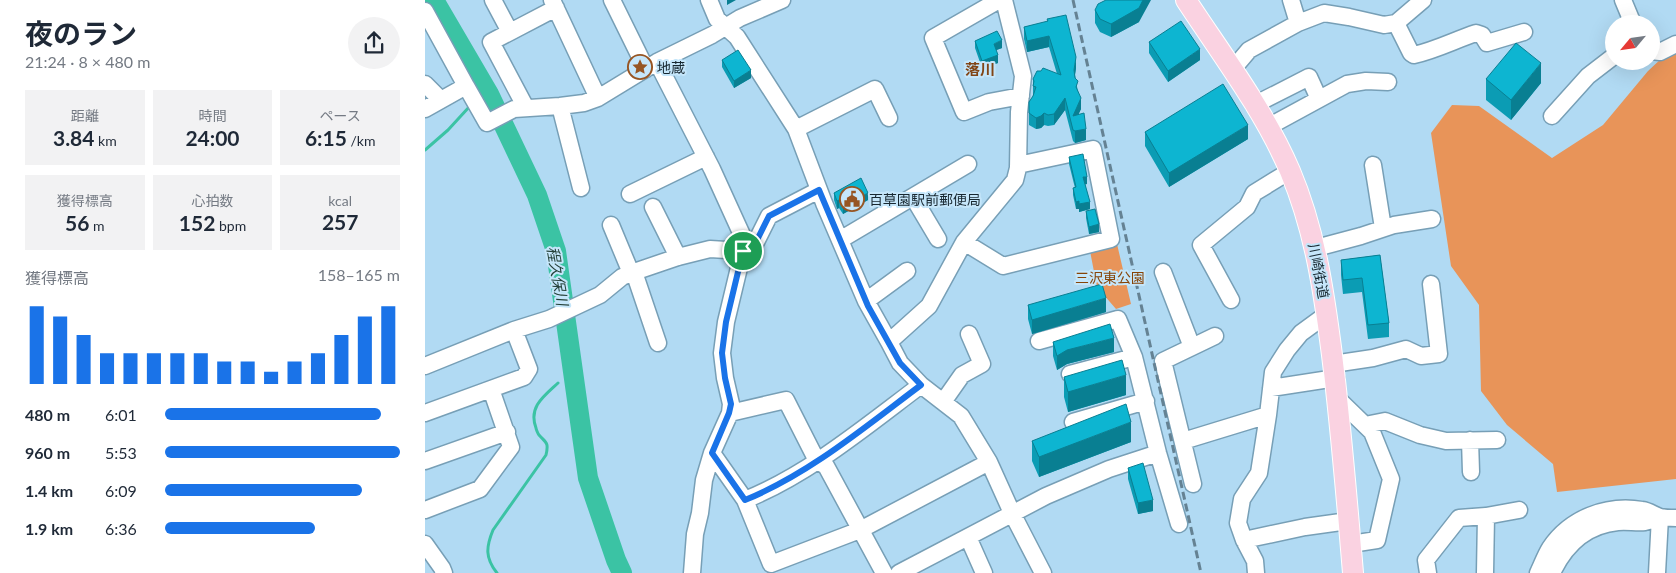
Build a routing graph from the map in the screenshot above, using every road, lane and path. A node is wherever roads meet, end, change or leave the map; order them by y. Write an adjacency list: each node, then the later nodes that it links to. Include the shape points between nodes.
1 (493, 0): 17 (street)
2 (612, 0): 22 (street)
3 (709, 0): 16 (street, via 717,19)
4 (782, 0): 16 (street)
5 (999, 0): 27 (street, via 933,38 964,112 989,102)
6 (1004, 0): 27 (street, via 1023,76)
7 (1186, 0): 23 (main road, 川崎街道)
8 (1291, 0): 14 (street)
9 (1423, 0): 15 (street)
10 (1623, 0): 13 (street)
11 (554, 4): 17 (street); 28 (street)
12 (425, 11): 26 (street)
13 (1629, 15)
14 (1298, 23): 15 (street, via 1324,13 1384,25); 23 (street, via 1249,50)
15 (1396, 23): 18 (street, via 1415,55 1476,33 1487,43)
16 (726, 27): 22 (street); 38 (street, via 737,37)
17 (510, 32): 34 (street, via 491,42)
18 (1524, 32)
19 (1676, 44): 20 (street)
20 (1660, 52)
21 (1605, 63): 35 (street, via 1588,76)
22 (652, 65): 28 (street); 39 (street)
23 (1232, 70): 31 (main road, 川崎街道)
24 (1388, 82): 30 (street, via 1356,82)
25 (425, 84): 29 (street)
26 (466, 86): 29 (street); 34 (street, via 487,123)
27 (1021, 96): 42 (street)
28 (598, 98): 32 (street)
29 (440, 99): 33 (street)
30 (1319, 99): 31 (street, via 1309,78); 37 (street)
31 (1254, 105): 37 (main road, 川崎街道)
32 (560, 106): 34 (street); 44 (street)
33 (425, 108)
34 (520, 108)
35 (1552, 116)
36 (889, 118): 38 (street, via 875,89)
37 (1268, 127): 43 (main road, 川崎街道)
38 (796, 129): 45 (street)
39 (705, 157): 46 (street); 56 (street, via 742,235)
40 (968, 164): 47 (street)
41 (1373, 165): 51 (street)
42 (1018, 166): 54 (street, via 1015,180); 54 (street, via 1093,149 1111,239 1003,266)
43 (1290, 171): 55 (main road, 川崎街道); 62 (street, via 1255,192 1247,207 1201,245)
44 (581, 188)
45 (819, 190): 52 (street); 56 (street, via 769,216 756,242)
46 (630, 194)
47 (913, 197): 52 (street); 53 (street)
48 (653, 207): 57 (street)
49 (1432, 219): 51 (street)
50 (611, 225): 60 (street)
51 (1383, 228): 55 (street)
52 (840, 240): 63 (street)
53 (938, 240)
54 (964, 242): 69 (street, via 929,306)
55 (1316, 248): 64 (main road, 川崎街道)
56 (743, 251): 57 (street, via 710,249); 83 (street, via 722,353 731,404)
57 (678, 257): 60 (street)
58 (907, 271): 63 (street)
59 (1163, 272): 71 (street)
60 (633, 273): 65 (street, via 600,295 551,318); 70 (street)
61 (1431, 284): 74 (street, via 1439,354 1421,356 1406,349)
62 (1231, 300)
63 (866, 301): 69 (street)
64 (1327, 314): 74 (main road, 川崎街道); 77 (street, via 1301,333 1287,350 1273,372)
65 (514, 330): 73 (street); 78 (street, via 529,369 524,377)
66 (969, 334): 81 (street, via 982,364 962,375)
67 (1215, 336): 71 (street)
68 (1039, 341): 72 (street, via 1118,319)
69 (889, 342): 76 (street, via 900,363)
70 (658, 343)
71 (1192, 347): 90 (street, via 1163,361)
72 (1134, 357): 75 (street); 80 (street)
73 (425, 366)
74 (1335, 371): 77 (street); 79 (main road, 川崎街道)
75 (1070, 374)
76 (921, 385): 81 (street); 94 (street)
77 (1271, 388): 84 (street)
78 (491, 389): 82 (street); 87 (street)
79 (1337, 398): 86 (street); 104 (main road, 川崎街道)
80 (1146, 401): 85 (street); 92 (street)
81 (943, 402): 95 (street, via 961,416)
82 (425, 413)
83 (729, 413): 91 (street); 94 (street, via 786,400)
84 (1268, 416): 90 (street); 108 (street, via 1259,473 1242,499 1239,523)
85 (1073, 422)
86 (1365, 425): 88 (street, via 1385,421 1437,439); 110 (street, via 1391,479 1377,540)
87 (507, 432): 93 (street); 99 (street, via 511,447 480,489)
88 (1470, 440): 89 (street); 96 (street)
89 (1497, 440)
90 (1183, 441): 97 (street)
91 (712, 453): 98 (street); 112 (street, via 695,534)
92 (1158, 453): 101 (street, via 1109,469); 105 (street)
93 (425, 461)
94 (817, 461): 98 (street, via 768,491); 106 (street, via 826,466)
95 (989, 462): 101 (street); 106 (street)
96 (1471, 472)
97 (1193, 484)
98 (745, 500): 106 (street, via 771,564)
99 (425, 510)
100 (1519, 510): 102 (street)
101 (1012, 513): 107 (street); 116 (street)
102 (1486, 516): 119 (street, via 1459,518 1426,560); 120 (street)
103 (1668, 517): 121 (street, via 1620,508 1601,511 1580,520 1549,549); 122 (street, via 1645,522 1603,524 1586,532 1570,544); 123 (street)
104 (1348, 521): 108 (street); 110 (main road, 川崎街道)
105 (1179, 524)
106 (860, 530): 113 (street)
107 (968, 538): 114 (street); 115 (street)
108 (1244, 540): 117 (street, via 1255,561)
109 (425, 544): 111 (street)
110 (1351, 544): 118 (main road, 川崎街道)
111 (438, 571)
112 (692, 573)
113 (884, 573)
114 (899, 573)
115 (984, 573)
116 (1043, 573)
117 (1256, 573)
118 (1353, 573)
119 (1428, 573)
120 (1485, 573)
121 (1539, 573)
122 (1552, 573)
123 (1657, 573)

